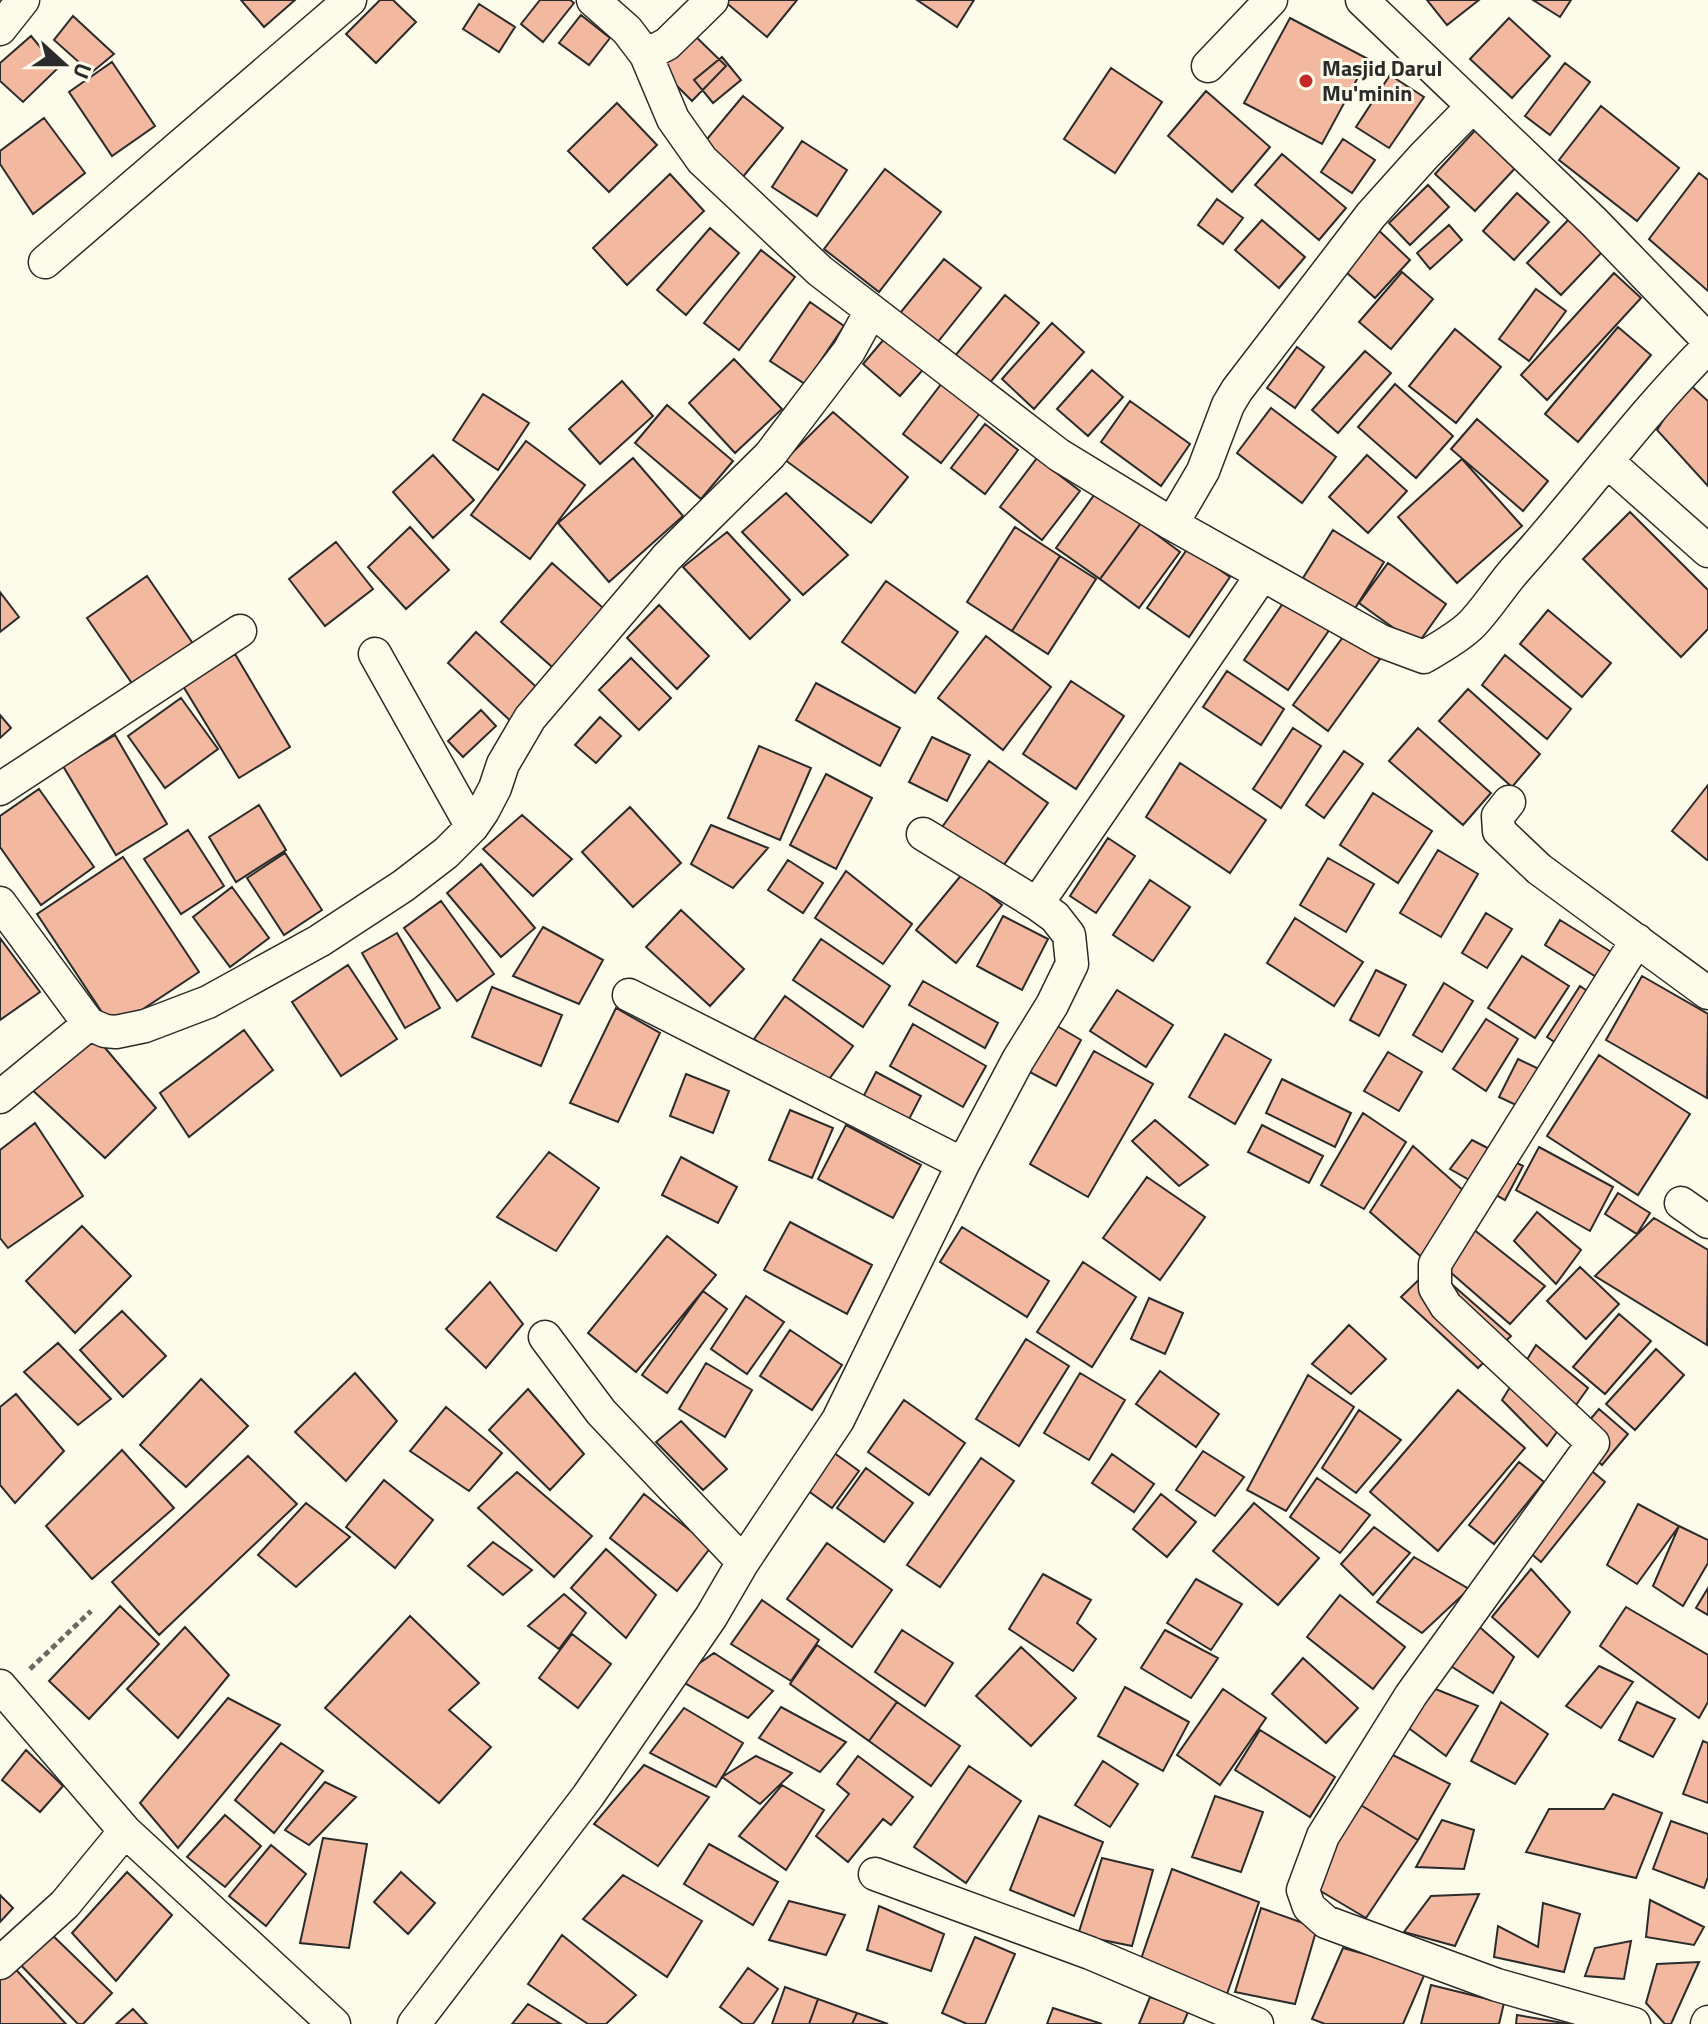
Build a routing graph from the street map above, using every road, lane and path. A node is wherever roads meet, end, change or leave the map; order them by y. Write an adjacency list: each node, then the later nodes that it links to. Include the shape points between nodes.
1 (23, 0): 7 (street)
2 (350, 0): 11 (street)
3 (593, 0): 8 (street)
4 (712, 0): 8 (street, via 667,44)
5 (1271, 0): 9 (street)
6 (1366, 1): 10 (street)
7 (0, 29)
8 (646, 55): 12 (street, via 673,119 702,160 820,271)
9 (1208, 66)
10 (1472, 107): 13 (street); 16 (street, via 1371,215 1237,390 1203,471)
11 (45, 262)
12 (871, 311): 16 (street, via 1059,455); 23 (street, via 849,351 770,455 667,557 530,718)
13 (1708, 340)
14 (1708, 347): 15 (street)
15 (1608, 462): 17 (street); 18 (street, via 1471,625 1424,657 1381,641)
16 (1172, 524): 18 (street)
17 (1708, 551)
18 (1262, 575): 26 (street)
19 (240, 631): 21 (street)
20 (375, 654): 23 (street)
21 (0, 789)
22 (1509, 802): 27 (street, via 1498,816 1499,831 1539,869)
23 (472, 827): 30 (street, via 403,886 319,941 208,1002 116,1032)
24 (923, 834): 26 (street)
25 (0, 903): 30 (street)
26 (1037, 904): 32 (street, via 1069,935 1072,964)
27 (1637, 940): 28 (street); 45 (street, via 1435,1264 1435,1288 1446,1306 1593,1443 1411,1695 1323,1836 1303,1890 1309,1907 1326,1922 1497,1985)
28 (1708, 993)
29 (629, 995): 32 (street)
30 (89, 1024): 31 (street)
31 (0, 1097)
32 (963, 1164): 36 (street, via 838,1420)
33 (1681, 1203): 34 (street)
34 (1708, 1222)
35 (545, 1337): 36 (street, via 601,1412)
36 (743, 1562): 43 (street, via 588,1796)
37 (91, 1611): 38 (path)
38 (3, 1689): 39 (street)
39 (125, 1831): 41 (street, via 65,1904); 42 (street)
40 (875, 1874): 44 (street, via 1090,1953)
41 (0, 1963)
42 (334, 2024)
43 (414, 2024)
44 (1257, 2024)
45 (1634, 2024)

